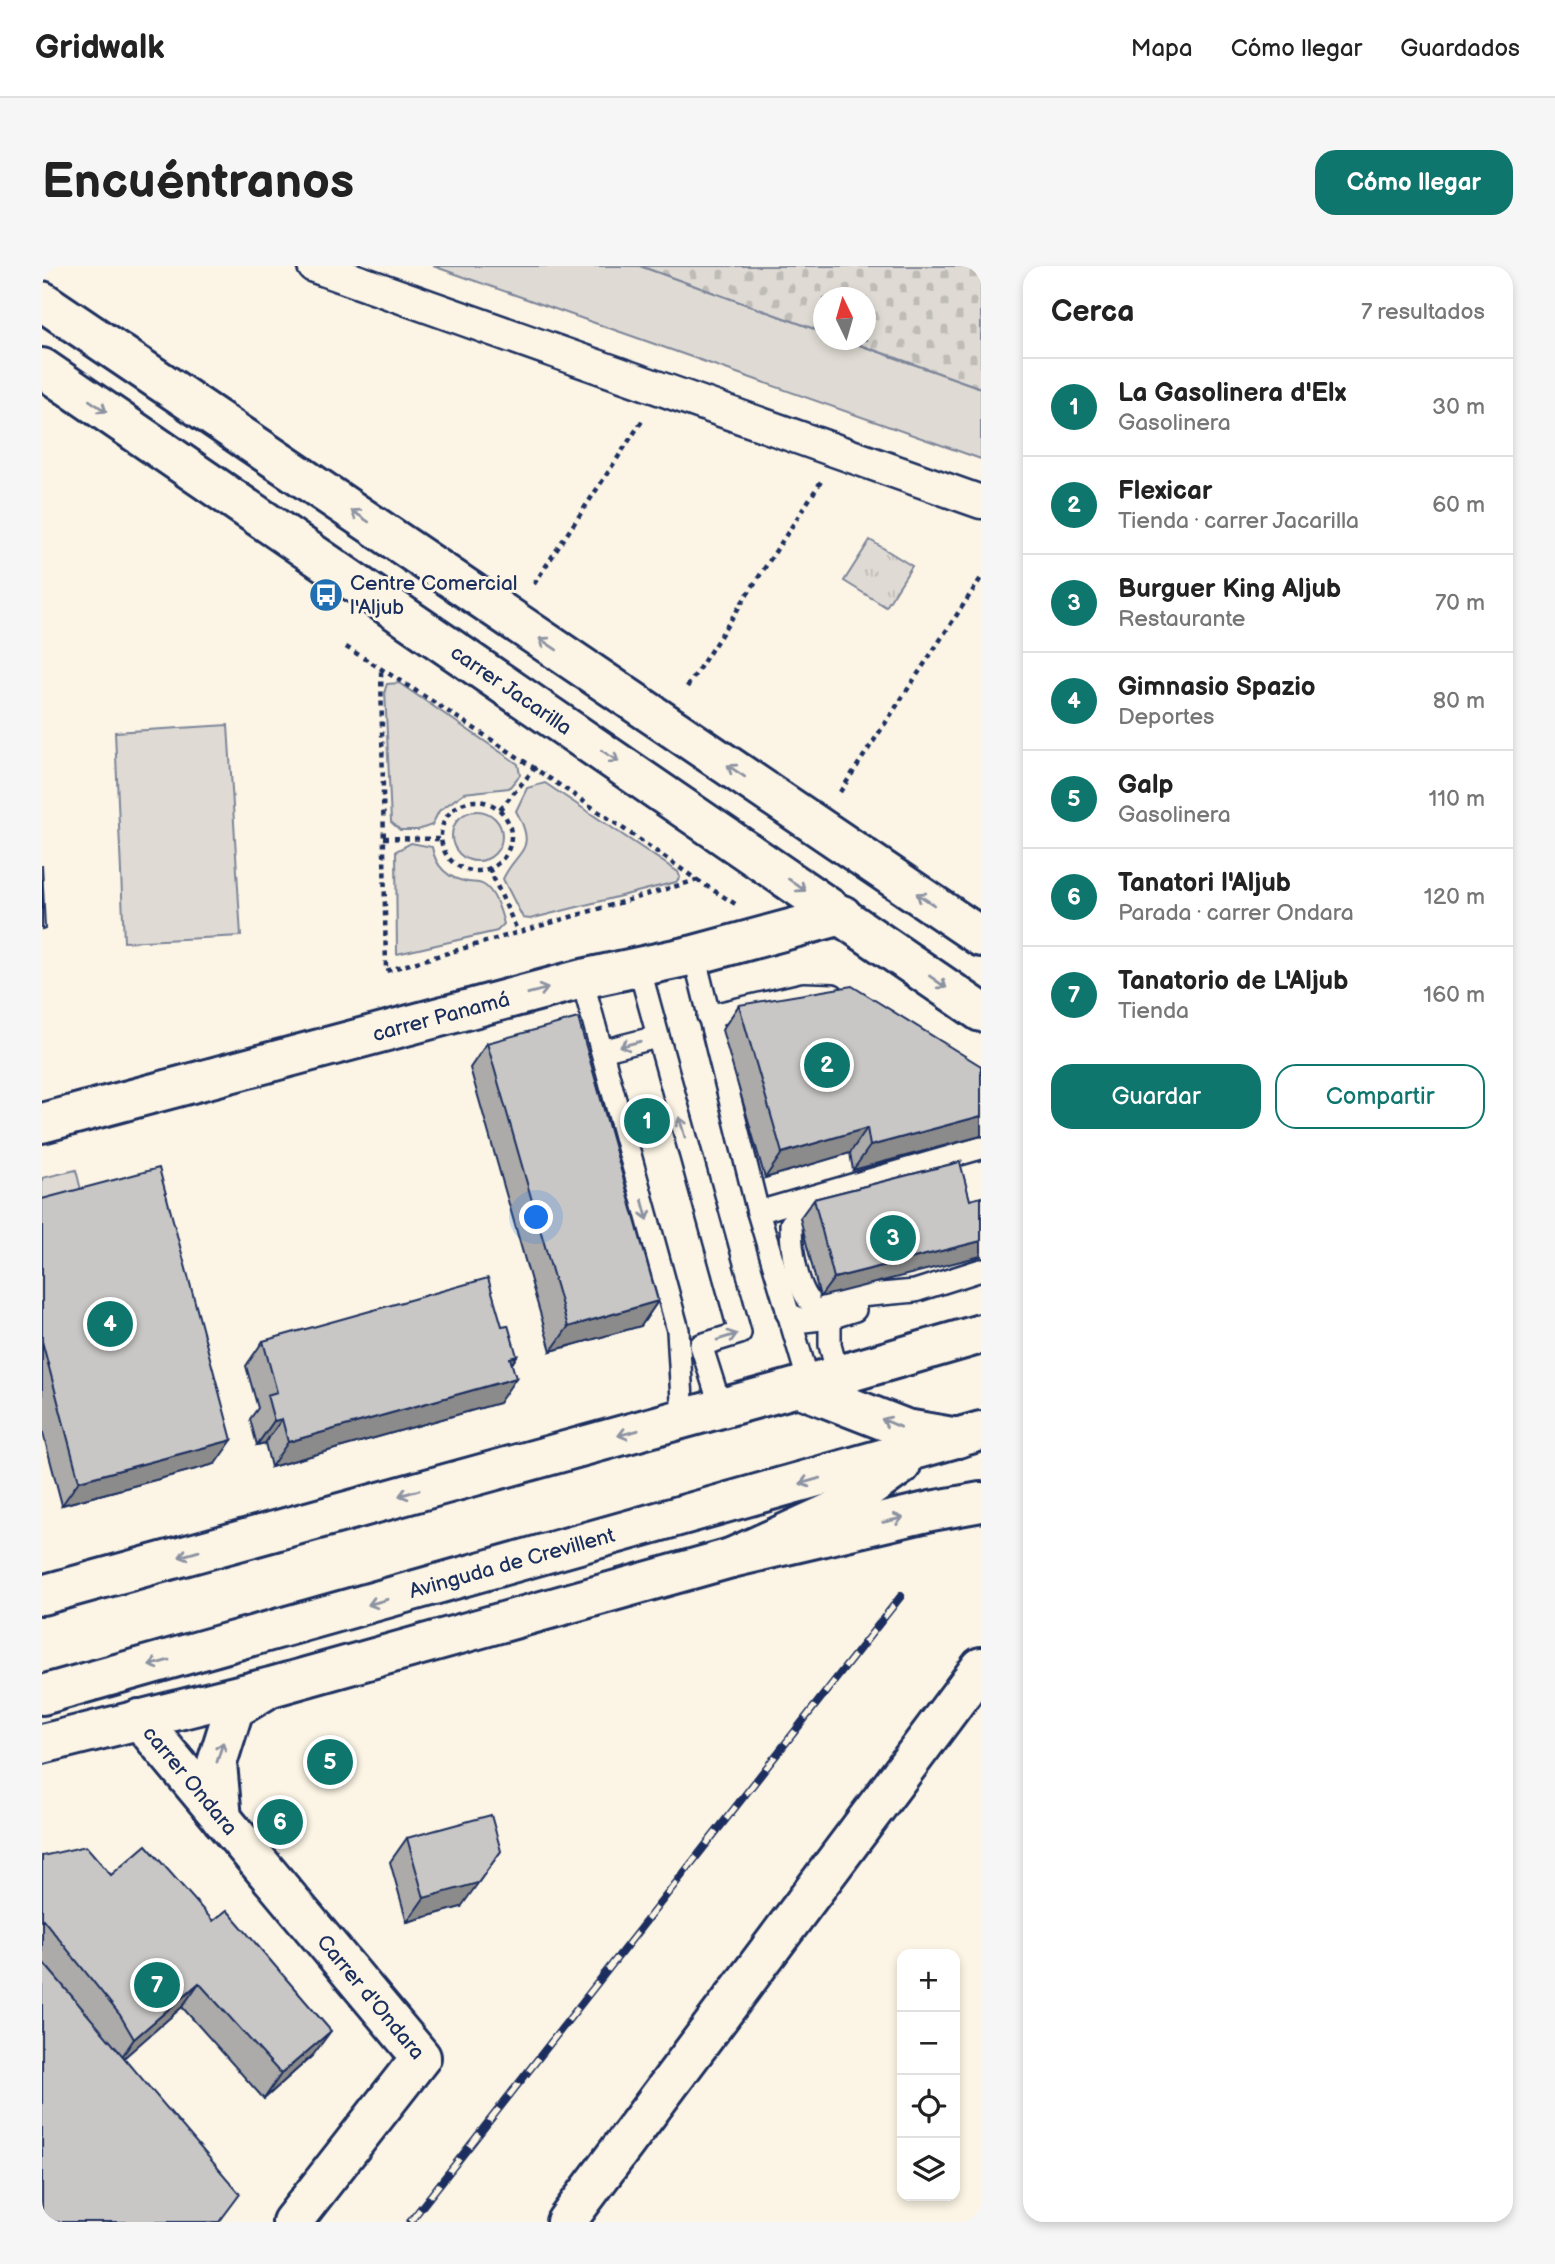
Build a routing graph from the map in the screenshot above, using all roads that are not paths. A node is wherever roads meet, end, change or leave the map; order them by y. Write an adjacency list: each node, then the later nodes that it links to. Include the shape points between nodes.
1 (314, 266): 4 (street)
2 (42, 301): 5 (main road, one-way to 2)
3 (42, 368): 6 (main road, carrer Jacarilla, one-way to 6)
4 (981, 502)
5 (873, 863): 6 (main road); 7 (main road, one-way to 5)
6 (842, 915): 8 (main road, carrer Panamá); 12 (main road, carrer Jacarilla, one-way to 12)
7 (981, 937)
8 (694, 955): 9 (main road, carrer Panamá); 13 (lane)
9 (639, 967): 10 (main road, carrer Panamá); 14 (lane)
10 (582, 979): 15 (lane); 16 (main road, carrer Panamá, one-way to 10)
11 (847, 1001): 13 (lane, via 821,992)
12 (981, 1012)
13 (708, 1016): 19 (lane)
14 (657, 1037): 15 (lane, one-way to 15); 26 (lane, one-way to 14, via 701,1345 740,1333)
15 (602, 1051): 27 (lane, one-way to 27, via 678,1330)
16 (42, 1123)
17 (981, 1148): 19 (lane)
18 (981, 1160): 21 (lane, via 804,1211 791,1224 795,1260 813,1305)
19 (758, 1212): 22 (lane)
20 (981, 1270): 21 (lane)
21 (915, 1291): 23 (lane)
22 (787, 1313): 23 (lane, via 804,1321); 25 (lane)
23 (830, 1318): 25 (lane, via 830,1345)
24 (981, 1334): 25 (main road)
25 (815, 1382): 26 (main road); 28 (main road, one-way to 25, via 906,1429)
26 (720, 1408): 27 (main road)
27 (683, 1418): 31 (main road, one-way to 31)
28 (954, 1439): 30 (main road, via 841,1508); 34 (main road, Avinguda de Crevillent, one-way to 34)
29 (980, 1504): 30 (main road, one-way to 29)
30 (731, 1558): 33 (main road)
31 (42, 1595)
32 (981, 1667): 40 (main road)
33 (271, 1686): 35 (main road); 37 (main road, one-way to 33, via 217,1763 234,1709)
34 (54, 1692): 35 (main road, Avinguda de Crevillent)
35 (131, 1721): 36 (main road); 37 (main road, carrer Ondara)
36 (42, 1744)
37 (222, 1819): 38 (main road, carrer Ondara)
38 (268, 1873): 39 (main road, Carrer d'Ondara, via 421,2057)
39 (292, 2222)
40 (566, 2222)

